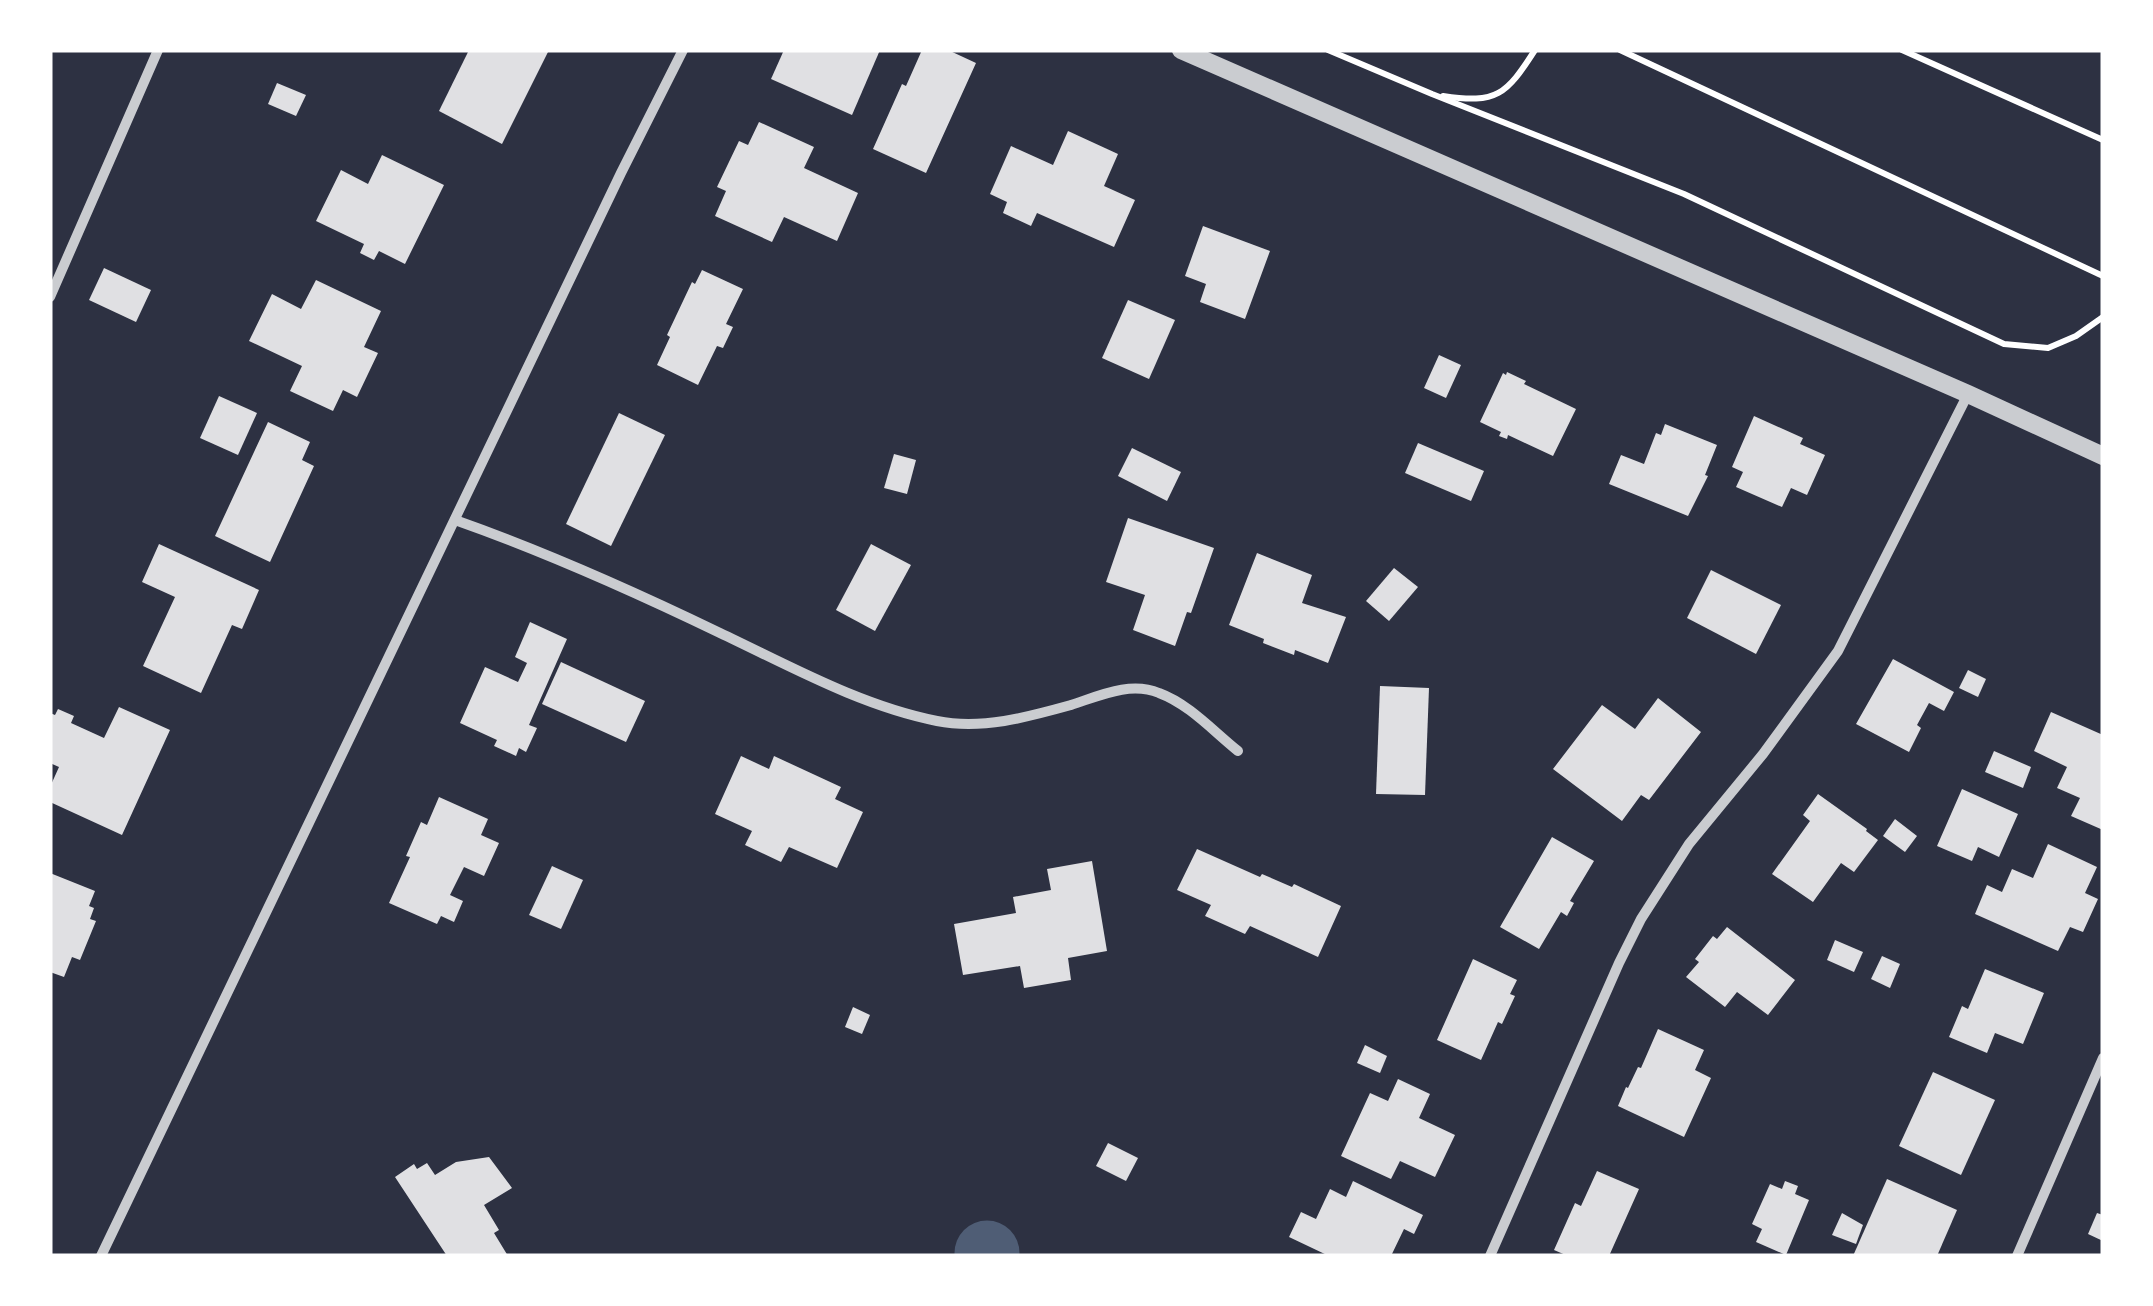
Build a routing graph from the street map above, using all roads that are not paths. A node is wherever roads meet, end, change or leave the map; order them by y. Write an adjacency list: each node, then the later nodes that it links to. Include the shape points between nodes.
1 (158, 50): 4 (street)
2 (683, 50): 7 (street)
3 (1181, 50): 5 (street)
4 (50, 297)
5 (1968, 394): 6 (street); 11 (street, via 1838,652 1688,844 1641,919)
6 (2103, 456)
7 (455, 520): 8 (street, via 642,595 900,712 980,725 1135,688 1183,706); 10 (street)
8 (1238, 751)
9 (2103, 1058): 12 (street)
10 (101, 1256)
11 (1490, 1256)
12 (2017, 1256)

